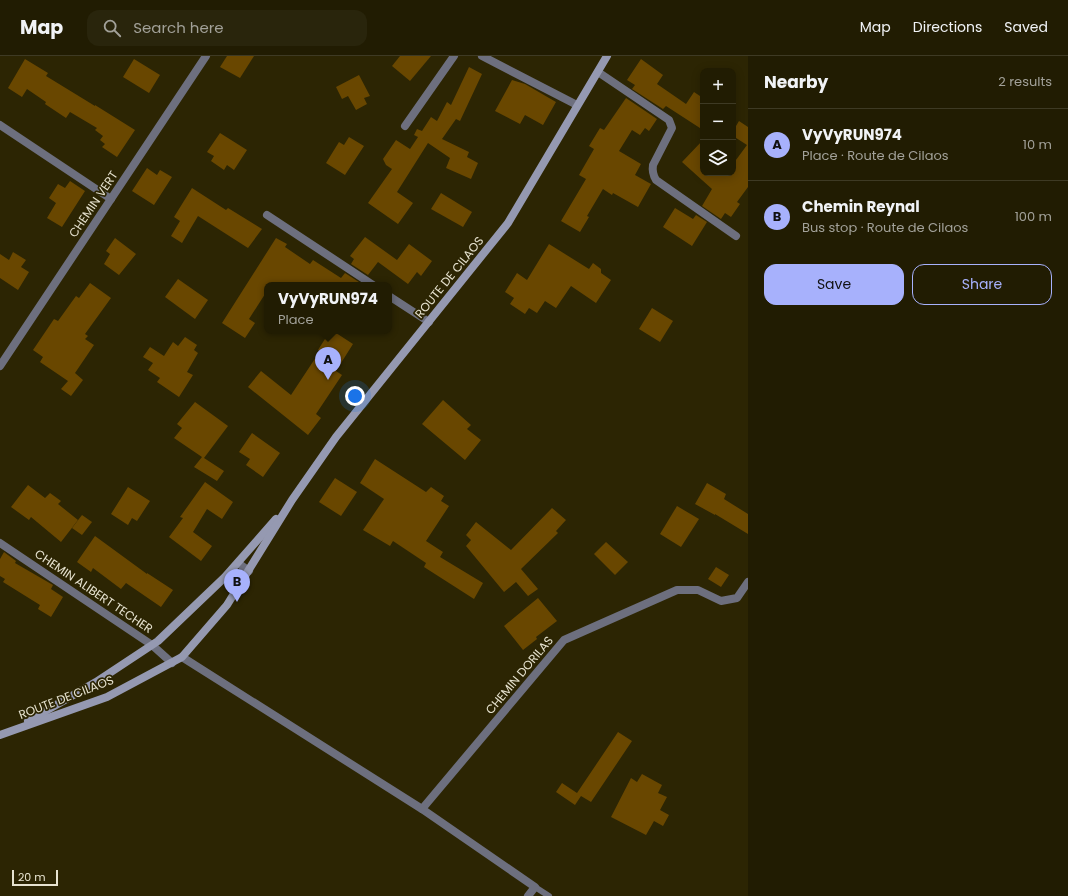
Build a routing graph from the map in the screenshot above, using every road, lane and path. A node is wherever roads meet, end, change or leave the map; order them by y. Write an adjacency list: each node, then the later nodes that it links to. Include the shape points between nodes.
1 (206, 56): 9 (street, CHEMIN VERT)
2 (454, 56): 8 (street)
3 (482, 56): 6 (street)
4 (607, 56): 5 (main road, ROUTE DE CILAOS)
5 (598, 72): 6 (main road, ROUTE DE CILAOS); 11 (street, via 669,120 672,128 653,165 653,176 656,180)
6 (578, 105): 14 (main road, ROUTE DE CILAOS, via 508,223)
7 (0, 125): 9 (street)
8 (405, 126)
9 (111, 199): 15 (street, CHEMIN VERT)
10 (268, 215): 12 (street)
11 (736, 236)
12 (368, 282)
13 (392, 298): 14 (street)
14 (429, 322): 16 (main road, ROUTE DE CILAOS, via 336,438)
15 (0, 366)
16 (292, 500): 18 (main road, ROUTE DE CILAOS); 19 (main road, ROUTE DE CILAOS)
17 (0, 543): 21 (street, CHEMIN ALIBERT TECHER)
18 (238, 563): 19 (street); 21 (main road, ROUTE DE CILAOS)
19 (249, 571): 22 (main road, ROUTE DE CILAOS, via 227,605)
20 (748, 582): 25 (street, CHEMIN DORILAS, via 737,598 721,601 698,590 677,590 564,640)
21 (152, 645): 23 (street, CHEMIN ALIBERT TECHER); 24 (main road, ROUTE DE CILAOS, via 96,682)
22 (182, 657): 23 (main road, ROUTE DE CILAOS); 25 (street)
23 (172, 663): 24 (main road, ROUTE DE CILAOS, via 107,697)
24 (0, 735)
25 (422, 809): 26 (street)
26 (535, 887): 27 (street); 28 (lane)
27 (528, 896)
28 (549, 896)

